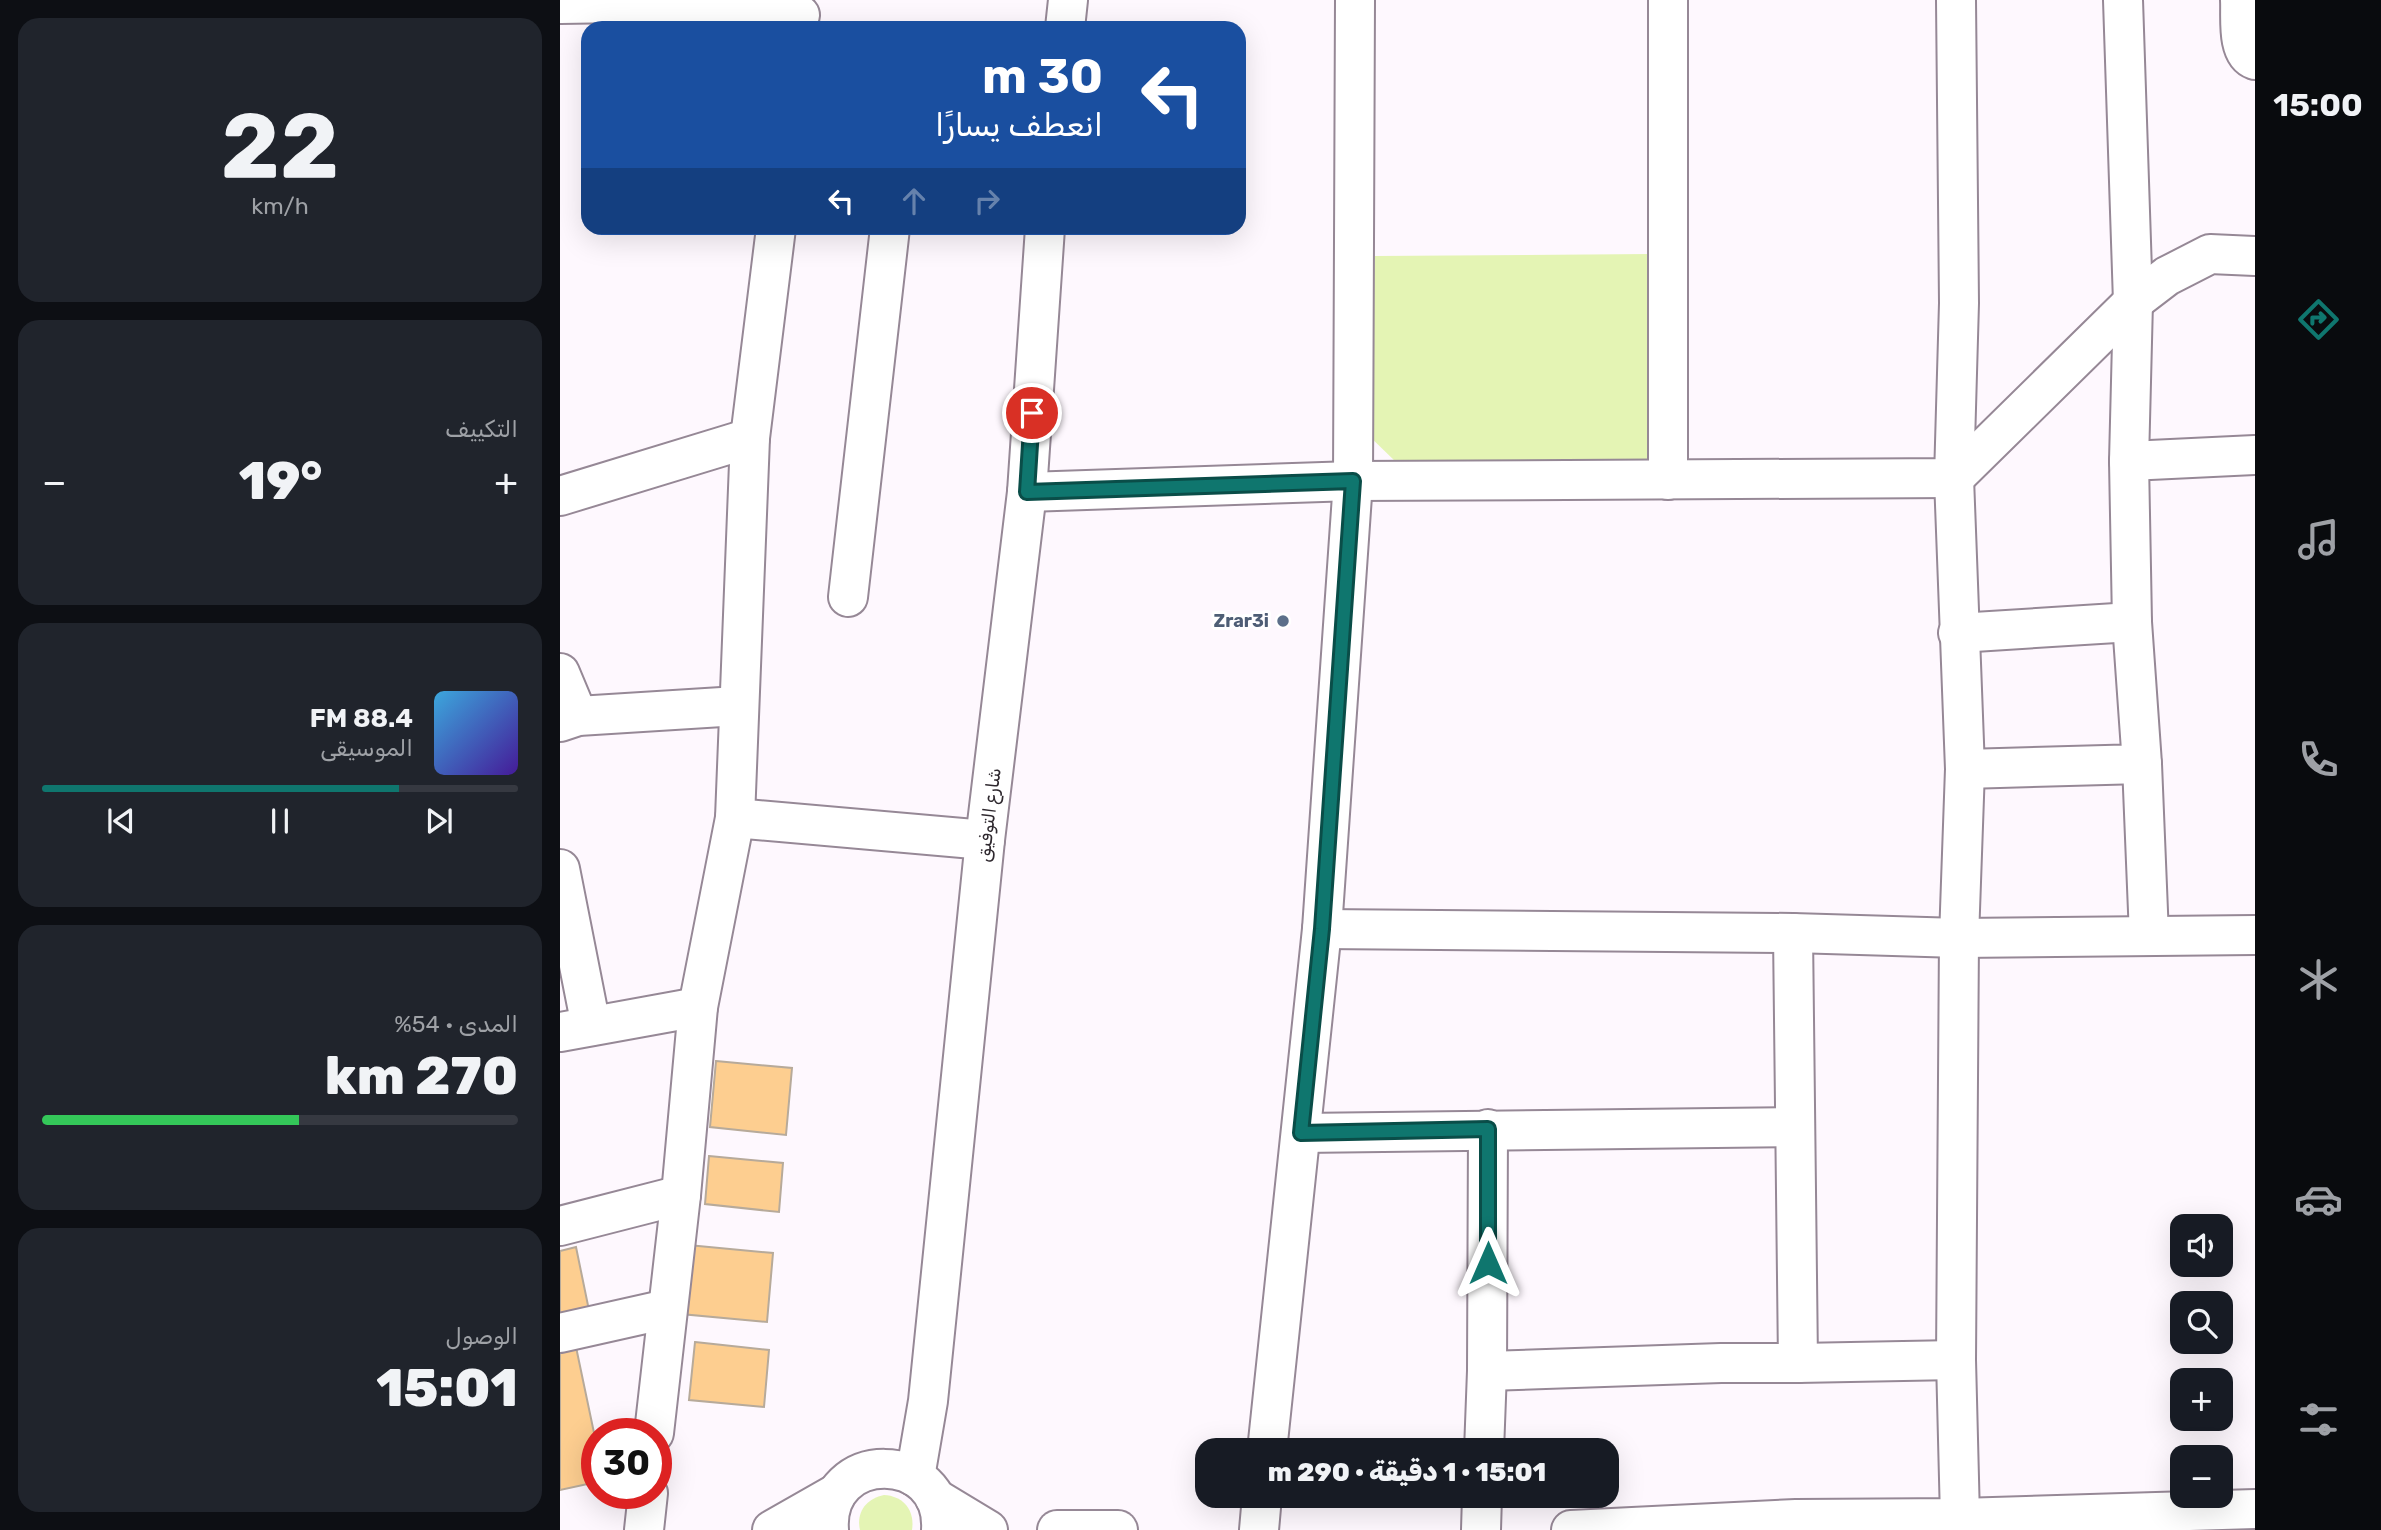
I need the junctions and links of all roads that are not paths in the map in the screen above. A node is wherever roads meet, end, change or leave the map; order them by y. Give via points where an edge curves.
1 (1068, 0) edge
2 (1355, 0) edge
3 (1668, 0) edge
4 (1956, 0) edge
5 (2123, 0) edge
6 (2240, 0) edge
7 (560, 4) edge
8 (800, 14) edge
9 (1066, 21) edge
10 (2255, 60) edge
11 (775, 235) edge
12 (889, 235) edge
13 (1045, 235) edge
14 (2255, 256) edge
15 (2133, 302) junction
16 (750, 438) junction
17 (2255, 455) edge
18 (2129, 461) junction
19 (1954, 478) junction
20 (1668, 480) junction
21 (1353, 481) junction
22 (1027, 492) junction
23 (560, 496) edge
24 (848, 597) dead end
25 (2132, 622) junction
26 (1958, 633) junction
27 (560, 673) edge
28 (738, 706) junction
29 (569, 719) edge
30 (2142, 764) junction
31 (1965, 769) junction
32 (735, 818) junction
33 (985, 841) junction
34 (560, 869) edge
35 (1322, 929) junction
36 (1793, 933) junction
37 (2255, 935) edge
38 (2150, 936) junction
39 (1959, 938) junction
40 (698, 1007) junction
41 (576, 1029) edge
42 (1795, 1127) junction
43 (1488, 1129) junction
44 (1301, 1133) junction
45 (681, 1195) junction
46 (560, 1226) edge
47 (667, 1308) junction
48 (560, 1332) edge
49 (1956, 1360) junction
50 (1798, 1363) junction
51 (1487, 1371) junction
52 (928, 1401) junction
53 (656, 1418) edge
54 (1268, 1438) edge
55 (1484, 1438) edge
56 (848, 1483) junction
57 (930, 1502) edge
58 (1261, 1508) edge
59 (1482, 1508) edge
60 (646, 1509) edge
61 (2255, 1509) edge
62 (1960, 1518) junction
63 (1796, 1525) edge
64 (644, 1530) edge
65 (772, 1530) edge
66 (829, 1530) edge
67 (988, 1530) edge
68 (1057, 1530) edge
69 (1094, 1530) edge
70 (1118, 1530) edge
71 (1259, 1530) edge
72 (1481, 1530) edge
73 (1571, 1530) edge

1 - 9 street
2 - 21 street
3 - 20 street
4 - 19 street via 1959,303
5 - 15 street
6 - 10 street via 2243,47
7 - 8 street via 623,3
11 - 16 street
12 - 24 street
13 - 22 street, شارع التوفيق
14 - 15 street via 2210,254 2167,276
15 - 18 street
15 - 19 street
16 - 23 street
16 - 28 street
17 - 18 street
18 - 25 street
19 - 20 street
19 - 26 street
20 - 21 street
21 - 22 street
21 - 35 street
22 - 33 street, شارع التوفيق
25 - 26 street
25 - 30 street
26 - 31 street
27 - 29 street
28 - 29 street
28 - 32 street
30 - 31 street
30 - 38 street
31 - 39 street
32 - 33 street
32 - 40 street
33 - 52 street, شارع التوفيق
34 - 41 street
35 - 36 street
35 - 44 street
36 - 39 street
36 - 42 street
37 - 38 street
38 - 39 street
39 - 49 street
40 - 41 street
40 - 45 street
42 - 43 street
42 - 50 street
43 - 44 street
43 - 51 street
44 - 54 street
45 - 46 street
45 - 47 street
47 - 48 street
47 - 53 street
49 - 50 street
49 - 62 street
50 - 51 street
51 - 55 street
52 - 56 street
52 - 57 street, شارع التوفيق
56 - 57 street via 873,1469 902,1470
56 - 65 street
56 - 66 street via 831,1507
57 - 67 street
58 - 71 street
59 - 72 street
60 - 64 street
61 - 62 street
62 - 63 street
63 - 73 street
68 - 69 street
69 - 70 street

